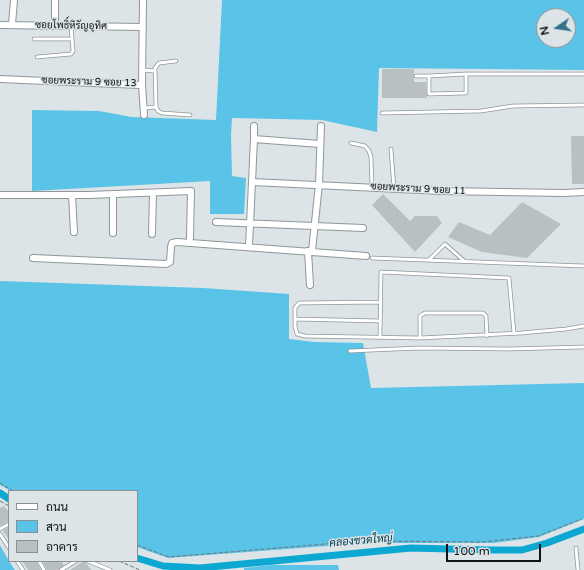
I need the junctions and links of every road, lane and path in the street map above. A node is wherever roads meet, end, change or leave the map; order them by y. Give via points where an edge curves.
1 (14, 0) edge
2 (55, 0) edge
3 (143, 0) edge
4 (12, 24) junction
5 (0, 25) edge
6 (55, 26) junction
7 (71, 26) junction
8 (143, 27) junction
9 (34, 39) dead end
10 (72, 39) junction
11 (37, 57) dead end
12 (176, 61) dead end
13 (143, 70) junction
14 (155, 71) junction
15 (466, 74) junction
16 (584, 74) edge
17 (416, 76) dead end
18 (429, 76) junction
19 (0, 79) edge
20 (142, 84) junction
21 (584, 106) edge
22 (156, 107) junction
23 (144, 111) joint
24 (382, 113) dead end
25 (190, 116) dead end
26 (254, 126) dead end
27 (321, 126) dead end
28 (254, 139) junction
29 (351, 143) dead end
30 (320, 144) junction
31 (392, 149) dead end
32 (252, 182) junction
33 (319, 184) junction
34 (372, 187) junction
35 (394, 189) junction
36 (153, 192) junction
37 (584, 192) edge
38 (113, 194) junction
39 (0, 195) edge
40 (72, 195) junction
41 (216, 222) dead end
42 (250, 223) junction
43 (315, 226) junction
44 (363, 228) dead end
45 (74, 232) dead end
46 (113, 233) dead end
47 (152, 234) dead end
48 (190, 238) dead end
49 (249, 246) junction
50 (310, 251) junction
51 (369, 257) joint
52 (33, 258) dead end
53 (429, 260) junction
54 (463, 261) junction
55 (584, 266) edge
56 (310, 285) dead end
57 (381, 302) junction
58 (294, 319) junction
59 (380, 321) junction
60 (584, 326) edge
61 (514, 333) junction
62 (487, 336) junction
63 (380, 337) junction
64 (420, 338) junction
65 (584, 347) edge
66 (350, 351) dead end
67 (0, 483) edge
68 (11, 490) edge
69 (582, 519) dead end
70 (0, 534) edge
71 (138, 545) edge
72 (8, 546) edge
73 (576, 548) dead end
74 (74, 562) edge
75 (90, 562) edge
76 (121, 562) edge
77 (104, 568) junction
78 (61, 570) edge
79 (100, 570) edge
80 (110, 570) edge
81 (140, 570) edge
82 (578, 570) edge

1 - 4 street
2 - 6 street
3 - 8 street, ซอยพระราม 9 ซอย 13
4 - 5 street, ซอยโพธิ์หิรัญอุทิศ
4 - 6 street, ซอยโพธิ์หิรัญอุทิศ
6 - 7 street, ซอยโพธิ์หิรัญอุทิศ
7 - 8 street, ซอยโพธิ์หิรัญอุทิศ
7 - 10 lane
8 - 13 street, ซอยพระราม 9 ซอย 13
9 - 10 lane
10 - 11 lane via 71,54
12 - 14 lane via 156,65
13 - 14 lane
13 - 20 street, ซอยพระราม 9 ซอย 13
14 - 22 lane
15 - 16 lane
15 - 18 lane
15 - 18 lane via 466,93 429,94
17 - 18 lane
19 - 20 street, ซอยพระราม 9 ซอย 13
20 - 23 street
21 - 24 lane via 512,106 481,111
22 - 23 lane
22 - 25 lane via 162,113
26 - 28 street
27 - 30 street
28 - 30 street
28 - 32 street
29 - 34 lane via 365,146 369,150
30 - 33 street
31 - 35 lane
32 - 33 street, ซอยพระราม 9 ซอย 11
32 - 42 street
33 - 34 street, ซอยพระราม 9 ซอย 11
33 - 43 street
34 - 35 street, ซอยพระราม 9 ซอย 11
35 - 37 street, ซอยพระราม 9 ซอย 11
36 - 38 street
36 - 47 street
36 - 48 street via 191,191
38 - 40 street
38 - 46 street
39 - 40 street
40 - 45 street
41 - 42 street
42 - 43 street
42 - 49 street
43 - 44 street
43 - 50 street
49 - 50 street
49 - 52 street via 172,243 171,259 166,264
50 - 51 street
50 - 56 street
51 - 53 lane
53 - 54 lane
53 - 54 lane via 445,244
54 - 55 lane
57 - 58 lane via 299,303 295,306
57 - 59 lane
57 - 61 lane via 381,272 509,278
58 - 59 lane
58 - 63 lane via 297,334 300,335
59 - 63 lane
60 - 61 lane
61 - 62 lane
62 - 64 lane
62 - 64 lane via 486,316 483,313 426,313 420,316
63 - 64 lane
65 - 66 lane
67 - 68 path
69 - 71 path via 538,536 483,542 361,541 168,557
70 - 72 lane
73 - 82 lane
74 - 78 lane
75 - 77 lane
76 - 81 path
77 - 79 lane
77 - 80 lane

